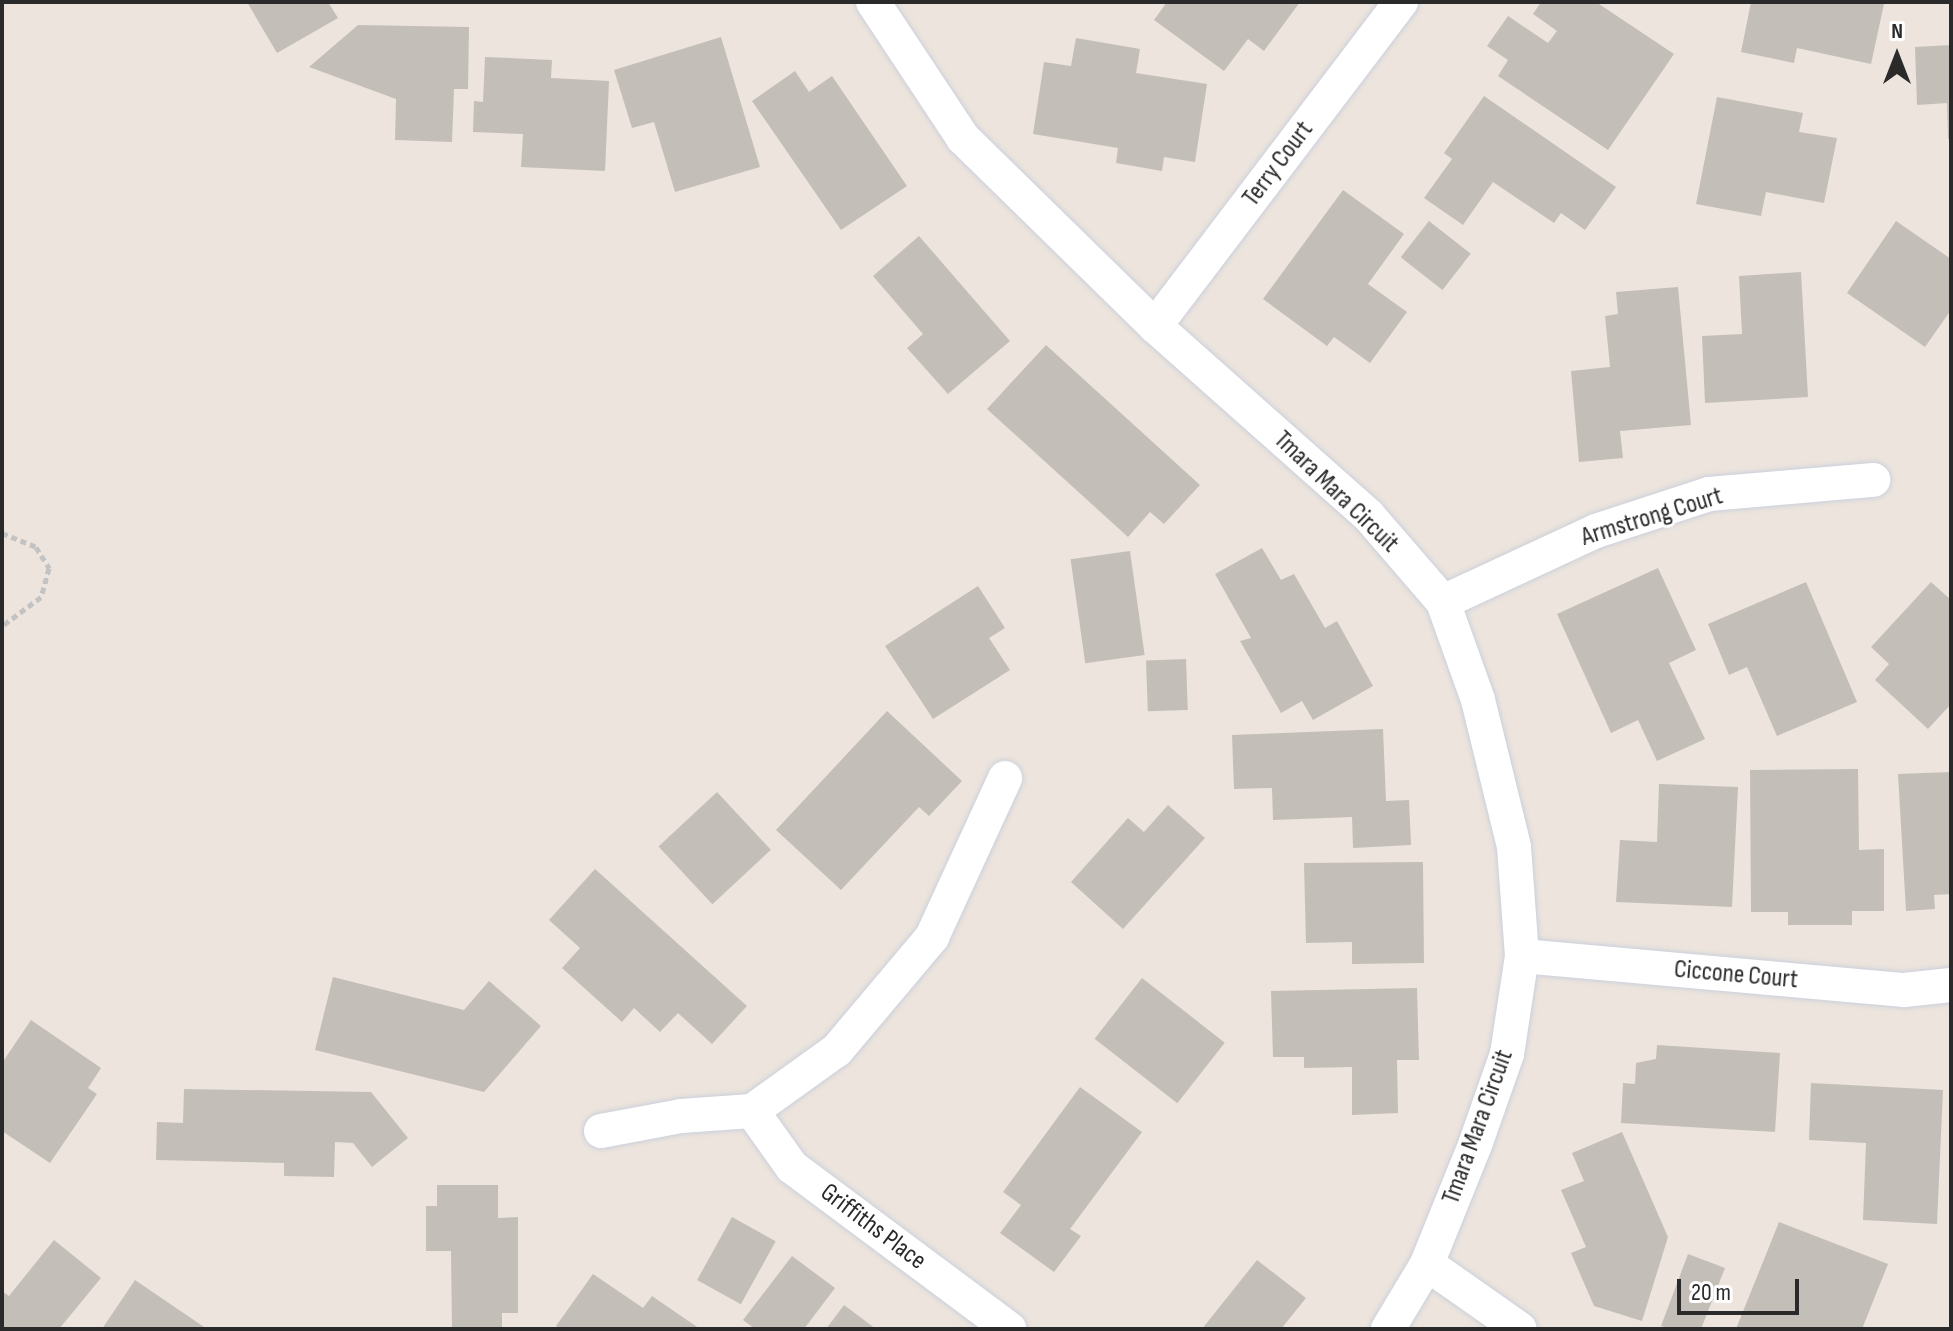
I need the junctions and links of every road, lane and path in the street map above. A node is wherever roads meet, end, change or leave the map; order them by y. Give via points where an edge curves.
1 (873, 2) edge
2 (1401, 2) edge
3 (1155, 326) junction
4 (1873, 480) dead end
5 (2, 533) edge
6 (1443, 602) junction
7 (2, 626) edge
8 (1005, 778) dead end
9 (1522, 956) junction
10 (1951, 985) edge
11 (752, 1111) junction
12 (601, 1131) dead end
13 (1427, 1264) junction
14 (1009, 1329) edge
15 (1388, 1329) edge
16 (1520, 1329) edge

1 - 3 street, Tmara Mara Circuit via 963,138
2 - 3 street, Terry Court
3 - 6 street, Tmara Mara Circuit via 1368,515
4 - 6 street, Armstrong Court via 1709,494 1596,531
5 - 7 path via 36,547 49,568 41,597
6 - 9 street, Tmara Mara Circuit via 1478,700 1514,847
8 - 11 street via 932,937 837,1050
9 - 10 street, Ciccone Court via 1904,990
9 - 13 street, Tmara Mara Circuit via 1507,1054
11 - 12 street via 681,1116
11 - 14 street, Griffiths Place via 792,1167
13 - 15 street, Tmara Mara Circuit
13 - 16 street

